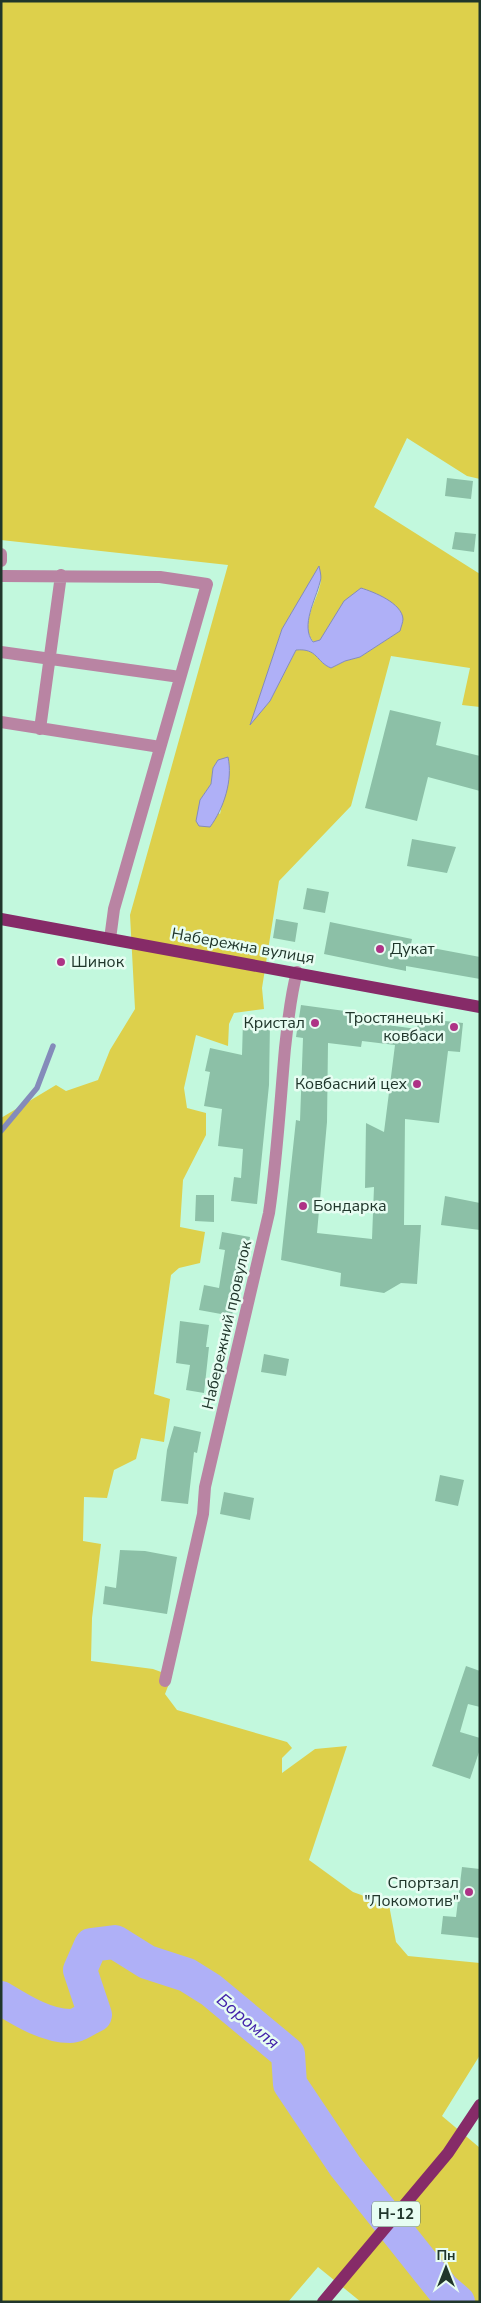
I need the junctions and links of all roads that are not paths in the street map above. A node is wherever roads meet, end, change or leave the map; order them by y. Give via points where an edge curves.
1 (1, 554) edge
2 (1, 560) edge
3 (61, 575) junction
4 (1, 576) edge
5 (1, 652) edge
6 (50, 659) junction
7 (180, 677) junction
8 (1, 722) edge
9 (40, 729) junction
10 (160, 747) junction
11 (1, 919) edge
12 (110, 939) junction
13 (297, 972) junction
14 (480, 1007) edge
15 (165, 1680) dead end
16 (480, 2105) edge
17 (323, 2302) edge

1 - 2 street
3 - 4 street
3 - 6 street
3 - 7 street via 160,577 207,584
5 - 6 street
6 - 7 street
6 - 9 street
7 - 10 street
8 - 9 street
9 - 10 street
10 - 12 street via 114,909
11 - 12 main road, Набережна вулиця
12 - 13 main road, Набережна вулиця
13 - 14 main road, Набережна вулиця
13 - 15 street, Набережний провулок via 291,992 276,1170 269,1213 205,1487 203,1514
16 - 17 main road, Н-12 via 448,2153

